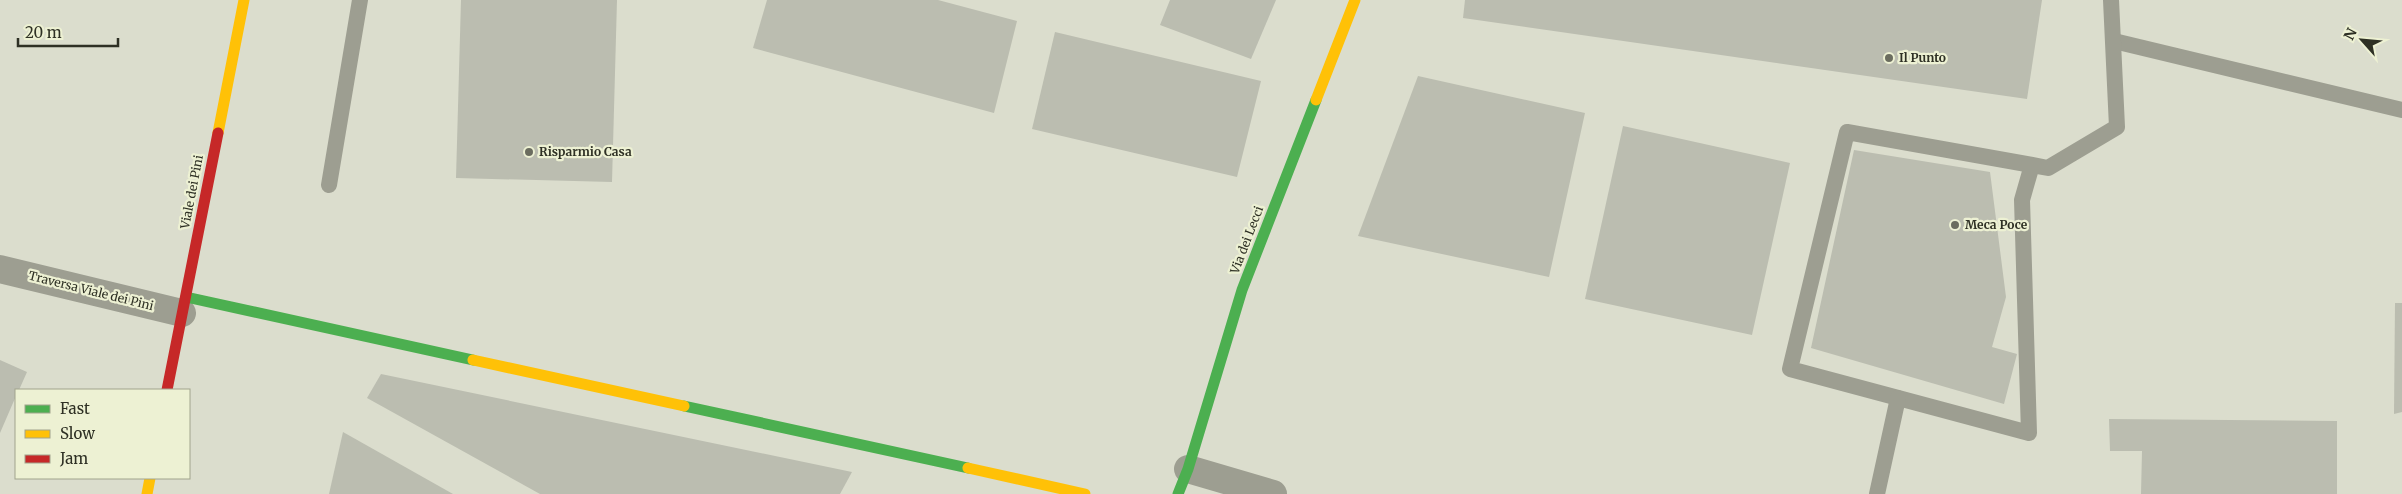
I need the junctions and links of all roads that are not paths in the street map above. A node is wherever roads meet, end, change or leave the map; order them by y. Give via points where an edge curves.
1 (244, 0) edge
2 (360, 0) edge
3 (1355, 0) edge
4 (2111, 0) edge
5 (2114, 41) junction
6 (2402, 110) edge
7 (2032, 165) junction
8 (329, 185) dead end
9 (0, 269) edge
10 (184, 305) junction
11 (167, 389) edge
12 (1898, 398) junction
13 (1188, 469) junction
14 (150, 479) edge
15 (147, 494) edge
16 (1086, 494) edge
17 (1178, 494) edge
18 (1273, 494) edge
19 (1877, 494) edge

1 - 10 street, Viale dei Pini
2 - 8 lane
3 - 13 street, Via dei Lecci via 1242,290
4 - 5 lane
5 - 6 lane
5 - 7 lane via 2118,127 2048,168
7 - 12 lane via 2022,200 2029,432
7 - 12 lane via 1847,132 1790,369
9 - 10 street, Traversa Viale dei Pini
10 - 11 street, Viale dei Pini
10 - 16 street
12 - 19 lane
13 - 17 street, Via dei Lecci
13 - 18 street
14 - 15 street

